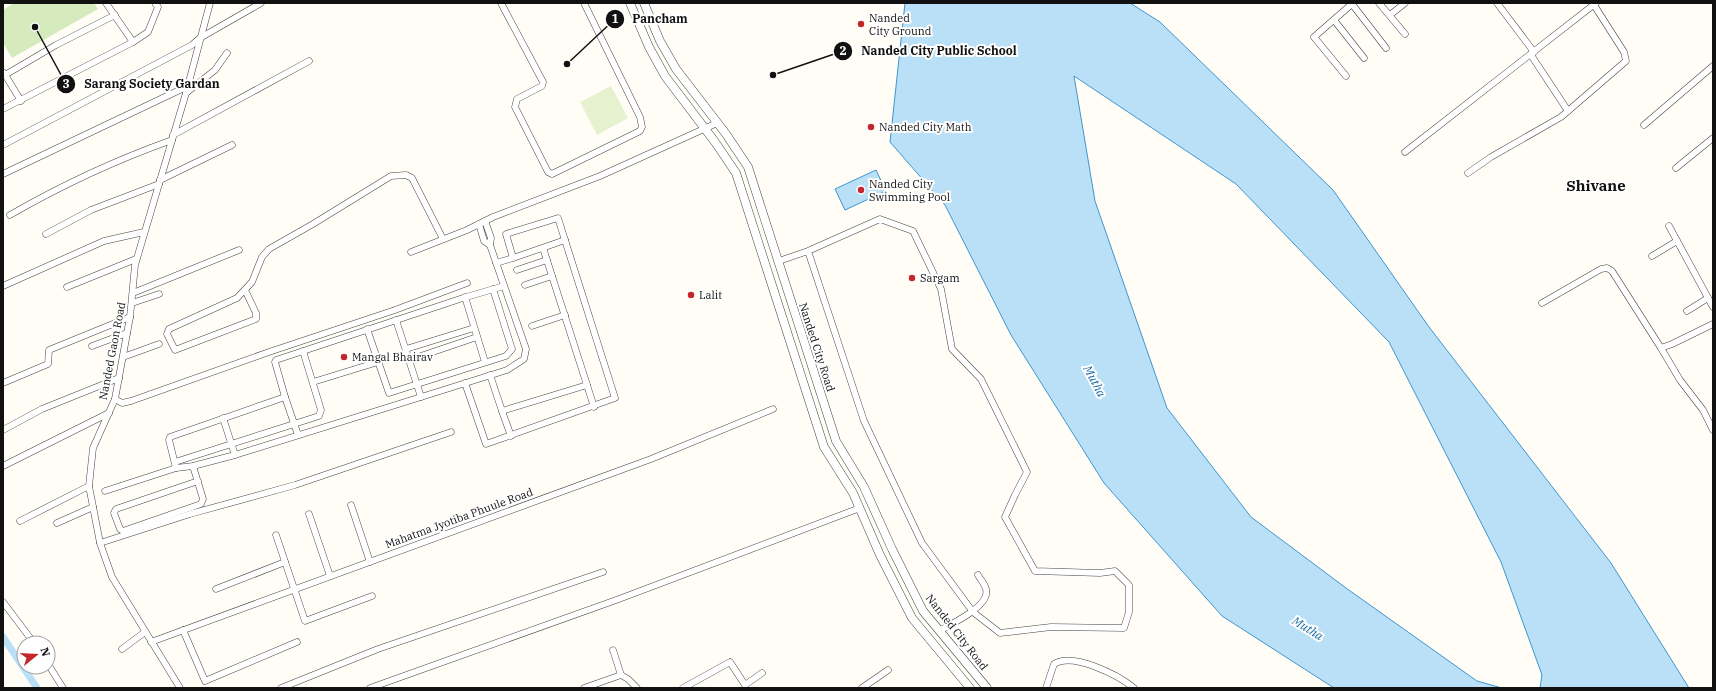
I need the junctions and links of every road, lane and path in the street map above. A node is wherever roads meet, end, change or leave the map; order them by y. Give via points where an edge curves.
1 (106, 3) edge
2 (210, 3) edge
3 (261, 3) edge
4 (501, 3) edge
5 (584, 3) edge
6 (630, 3) edge
7 (644, 3) edge
8 (1352, 3) edge
9 (1379, 3) edge
10 (1405, 3) edge
11 (1497, 3) edge
12 (1595, 4) edge
13 (157, 5) edge
14 (115, 15) junction
15 (1390, 15) junction
16 (1334, 20) junction
17 (1405, 34) dead end
18 (200, 38) junction
19 (133, 42) junction
20 (1386, 48) dead end
21 (227, 53) dead end
22 (1532, 53) junction
23 (1364, 58) dead end
24 (309, 61) dead end
25 (1713, 66) edge
26 (4, 73) edge
27 (1346, 76) dead end
28 (188, 86) junction
29 (186, 93) junction
30 (21, 101) junction
31 (3, 109) edge
32 (1568, 111) junction
33 (717, 123) junction
34 (1644, 125) dead end
35 (706, 129) junction
36 (173, 138) junction
37 (1713, 138) edge
38 (3, 145) edge
39 (232, 145) dead end
40 (1405, 152) dead end
41 (1676, 168) dead end
42 (1468, 173) dead end
43 (3, 174) edge
44 (159, 182) junction
45 (10, 215) dead end
46 (485, 221) junction
47 (479, 224) junction
48 (1669, 226) dead end
49 (144, 232) junction
50 (46, 234) dead end
51 (443, 239) junction
52 (565, 240) junction
53 (1677, 241) junction
54 (490, 245) junction
55 (543, 248) junction
56 (239, 250) dead end
57 (808, 251) junction
58 (411, 252) dead end
59 (1652, 256) dead end
60 (513, 258) junction
61 (136, 259) junction
62 (547, 260) junction
63 (779, 261) junction
64 (496, 263) junction
65 (517, 270) dead end
66 (552, 276) junction
67 (467, 283) dead end
68 (525, 285) dead end
69 (3, 286) edge
70 (504, 286) junction
71 (67, 287) dead end
72 (493, 289) junction
73 (245, 290) junction
74 (133, 293) junction
75 (159, 294) dead end
76 (465, 297) junction
77 (1708, 298) junction
78 (132, 303) junction
79 (1542, 303) dead end
80 (1713, 307) edge
81 (1687, 311) dead end
82 (565, 315) junction
83 (130, 317) junction
84 (396, 320) junction
85 (1713, 324) edge
86 (532, 326) dead end
87 (474, 328) junction
88 (367, 329) junction
89 (127, 333) junction
90 (477, 337) junction
91 (159, 344) dead end
92 (92, 346) dead end
93 (1661, 348) junction
94 (406, 349) junction
95 (302, 351) junction
96 (123, 357) junction
97 (409, 360) junction
98 (378, 362) junction
99 (485, 362) junction
100 (490, 375) junction
101 (119, 378) junction
102 (313, 382) junction
103 (3, 383) edge
104 (465, 383) junction
105 (417, 384) junction
106 (587, 385) junction
107 (285, 397) junction
108 (421, 397) junction
109 (115, 399) junction
110 (594, 407) junction
111 (773, 409) dead end
112 (502, 411) junction
113 (109, 413) junction
114 (223, 418) junction
115 (293, 423) junction
116 (3, 430) edge
117 (1713, 430) edge
118 (451, 432) dead end
119 (298, 436) junction
120 (510, 436) junction
121 (231, 444) junction
122 (235, 455) junction
123 (845, 457) junction
124 (176, 465) junction
125 (835, 465) junction
126 (3, 466) edge
127 (193, 466) junction
128 (198, 481) junction
129 (89, 486) junction
130 (106, 491) dead end
131 (351, 505) dead end
132 (93, 507) junction
133 (860, 508) junction
134 (309, 514) dead end
135 (20, 521) dead end
136 (56, 523) dead end
137 (276, 535) dead end
138 (100, 543) junction
139 (285, 562) junction
140 (370, 562) junction
141 (603, 572) dead end
142 (978, 575) dead end
143 (330, 576) junction
144 (216, 589) dead end
145 (295, 589) junction
146 (372, 596) dead end
147 (3, 602) edge
148 (973, 612) junction
149 (183, 630) junction
150 (940, 631) junction
151 (145, 632) junction
152 (28, 635) edge
153 (151, 642) junction
154 (297, 642) dead end
155 (122, 649) dead end
156 (612, 650) dead end
157 (888, 670) dead end
158 (762, 673) dead end
159 (55, 675) edge
160 (621, 675) junction
161 (63, 688) edge
162 (180, 688) edge
163 (281, 688) edge
164 (370, 688) edge
165 (584, 688) edge
166 (637, 688) edge
167 (683, 688) edge
168 (862, 688) edge
169 (970, 688) edge
170 (987, 688) edge
171 (1046, 688) edge
172 (1134, 688) edge

1 - 14 street
2 - 18 street, Nanded Gaon Road
3 - 18 street
4 - 5 street via 543,82 542,86 517,99 515,107 548,172 552,174 640,132 642,127 640,117
6 - 35 street, Nanded City Road via 665,76
7 - 33 street, Nanded City Road via 660,41 676,69
8 - 16 street
8 - 20 street
9 - 15 street
10 - 15 street
11 - 22 street
12 - 22 street
12 - 32 street via 1624,52 1626,62
13 - 19 street via 148,32
14 - 19 street
14 - 26 street
15 - 17 street
16 - 23 street
16 - 27 street via 1314,37
18 - 28 street, Nanded Gaon Road
18 - 38 street via 186,49
19 - 30 street
21 - 29 street via 215,70
22 - 32 street
22 - 40 street
24 - 36 street
25 - 34 street
26 - 30 street
28 - 29 street, Nanded Gaon Road
28 - 43 street
29 - 36 street, Nanded Gaon Road
30 - 31 street
32 - 42 street
33 - 35 street
33 - 63 street, Nanded City Road via 748,168
35 - 46 street via 600,176
35 - 125 street, Nanded City Road via 736,173 824,447
36 - 44 street, Nanded Gaon Road
36 - 45 street via 105,166
37 - 41 street
39 - 44 street
44 - 49 street, Nanded Gaon Road
44 - 50 street via 91,210
46 - 47 street
46 - 54 street via 491,238
47 - 51 street
47 - 54 street via 484,241
48 - 53 street
49 - 61 street, Nanded Gaon Road
49 - 69 street via 104,241
51 - 58 street
51 - 73 street via 412,178 406,175 391,176 269,249
52 - 55 street
52 - 60 street via 557,217 506,234
52 - 110 street via 615,398
53 - 59 street
53 - 77 street
54 - 64 street
55 - 60 street
55 - 62 street
56 - 74 street
57 - 63 street
57 - 148 street via 864,421 922,543
57 - 148 street via 880,219 913,231 941,289 952,349 981,379 1027,472 1005,517 1035,571 1115,571 1129,585 1129,612 1124,628 1051,627 1000,633
60 - 64 street
61 - 71 street
61 - 74 street, Nanded Gaon Road
62 - 65 street
62 - 66 street
63 - 123 street, Nanded City Road via 836,441
64 - 70 street
66 - 68 street
66 - 82 street
67 - 109 street via 131,401 122,402
70 - 72 street
70 - 100 street via 526,354 524,359 507,370
72 - 76 street
72 - 99 street via 512,349 506,356
73 - 73 street via 237,298 169,329 167,334 175,350 256,319 256,313
74 - 78 street, Nanded Gaon Road
75 - 78 street
76 - 84 street
76 - 87 street
77 - 80 street
77 - 81 street
78 - 83 street, Nanded Gaon Road
79 - 93 street via 1607,268 1612,271
82 - 86 street
82 - 106 street
83 - 89 street, Nanded Gaon Road
83 - 103 street via 49,350 48,364
84 - 88 street
84 - 94 street
85 - 93 street
87 - 90 street
87 - 94 street
88 - 95 street
88 - 98 street
89 - 92 street
89 - 96 street, Nanded Gaon Road
90 - 97 street
90 - 99 street
91 - 96 street
93 - 117 street via 1680,380 1703,410
94 - 97 street
95 - 102 street
95 - 107 street via 275,361
96 - 101 street, Nanded Gaon Road
97 - 105 street
98 - 102 street
98 - 105 street via 389,393
99 - 105 street
100 - 104 street
100 - 112 street
101 - 109 street, Nanded Gaon Road
101 - 116 street via 42,409
102 - 115 street via 320,414
104 - 108 street
104 - 120 street via 485,443
105 - 108 street
106 - 110 street
106 - 112 street
107 - 114 street
107 - 115 street
108 - 119 street
109 - 113 street, Nanded Gaon Road
110 - 120 street
111 - 140 street, Mahatma Jyotiba Phuule Road via 652,459
112 - 120 street
113 - 126 street
113 - 129 street, Nanded Gaon Road via 93,448
114 - 121 street
114 - 124 street via 170,437
115 - 119 street
115 - 121 street
118 - 138 street via 295,485 190,514
119 - 122 street
121 - 122 street
121 - 124 street
122 - 127 street
123 - 125 street
123 - 150 street, Nanded City Road via 864,487 923,611
124 - 127 street
124 - 130 street
125 - 133 street, Nanded City Road
127 - 128 street
128 - 128 street via 203,498 201,504 120,529 114,513 116,509
129 - 132 street, Nanded Gaon Road
129 - 135 street
131 - 140 street
132 - 136 street
132 - 138 street, Nanded Gaon Road
133 - 164 street via 619,599
133 - 169 street, Nanded City Road via 880,555 912,618
134 - 143 street
137 - 139 street
138 - 151 street, Nanded Gaon Road via 112,577
139 - 144 street
139 - 145 street
140 - 143 street, Mahatma Jyotiba Phuule Road
141 - 163 street via 378,649
142 - 148 street via 986,589 986,597
143 - 145 street, Mahatma Jyotiba Phuule Road
145 - 146 street via 305,621
145 - 149 street, Mahatma Jyotiba Phuule Road
147 - 152 street
148 - 150 street
149 - 153 street, Mahatma Jyotiba Phuule Road
149 - 154 street via 205,681
150 - 170 street, Nanded City Road
151 - 153 street, Nanded Gaon Road
151 - 155 street
153 - 162 street, Nanded Gaon Road
156 - 160 street
157 - 168 street
158 - 167 street via 745,685 730,662
159 - 161 street
160 - 165 street
160 - 166 street
171 - 172 street via 1054,664 1060,660 1083,663 1107,671

